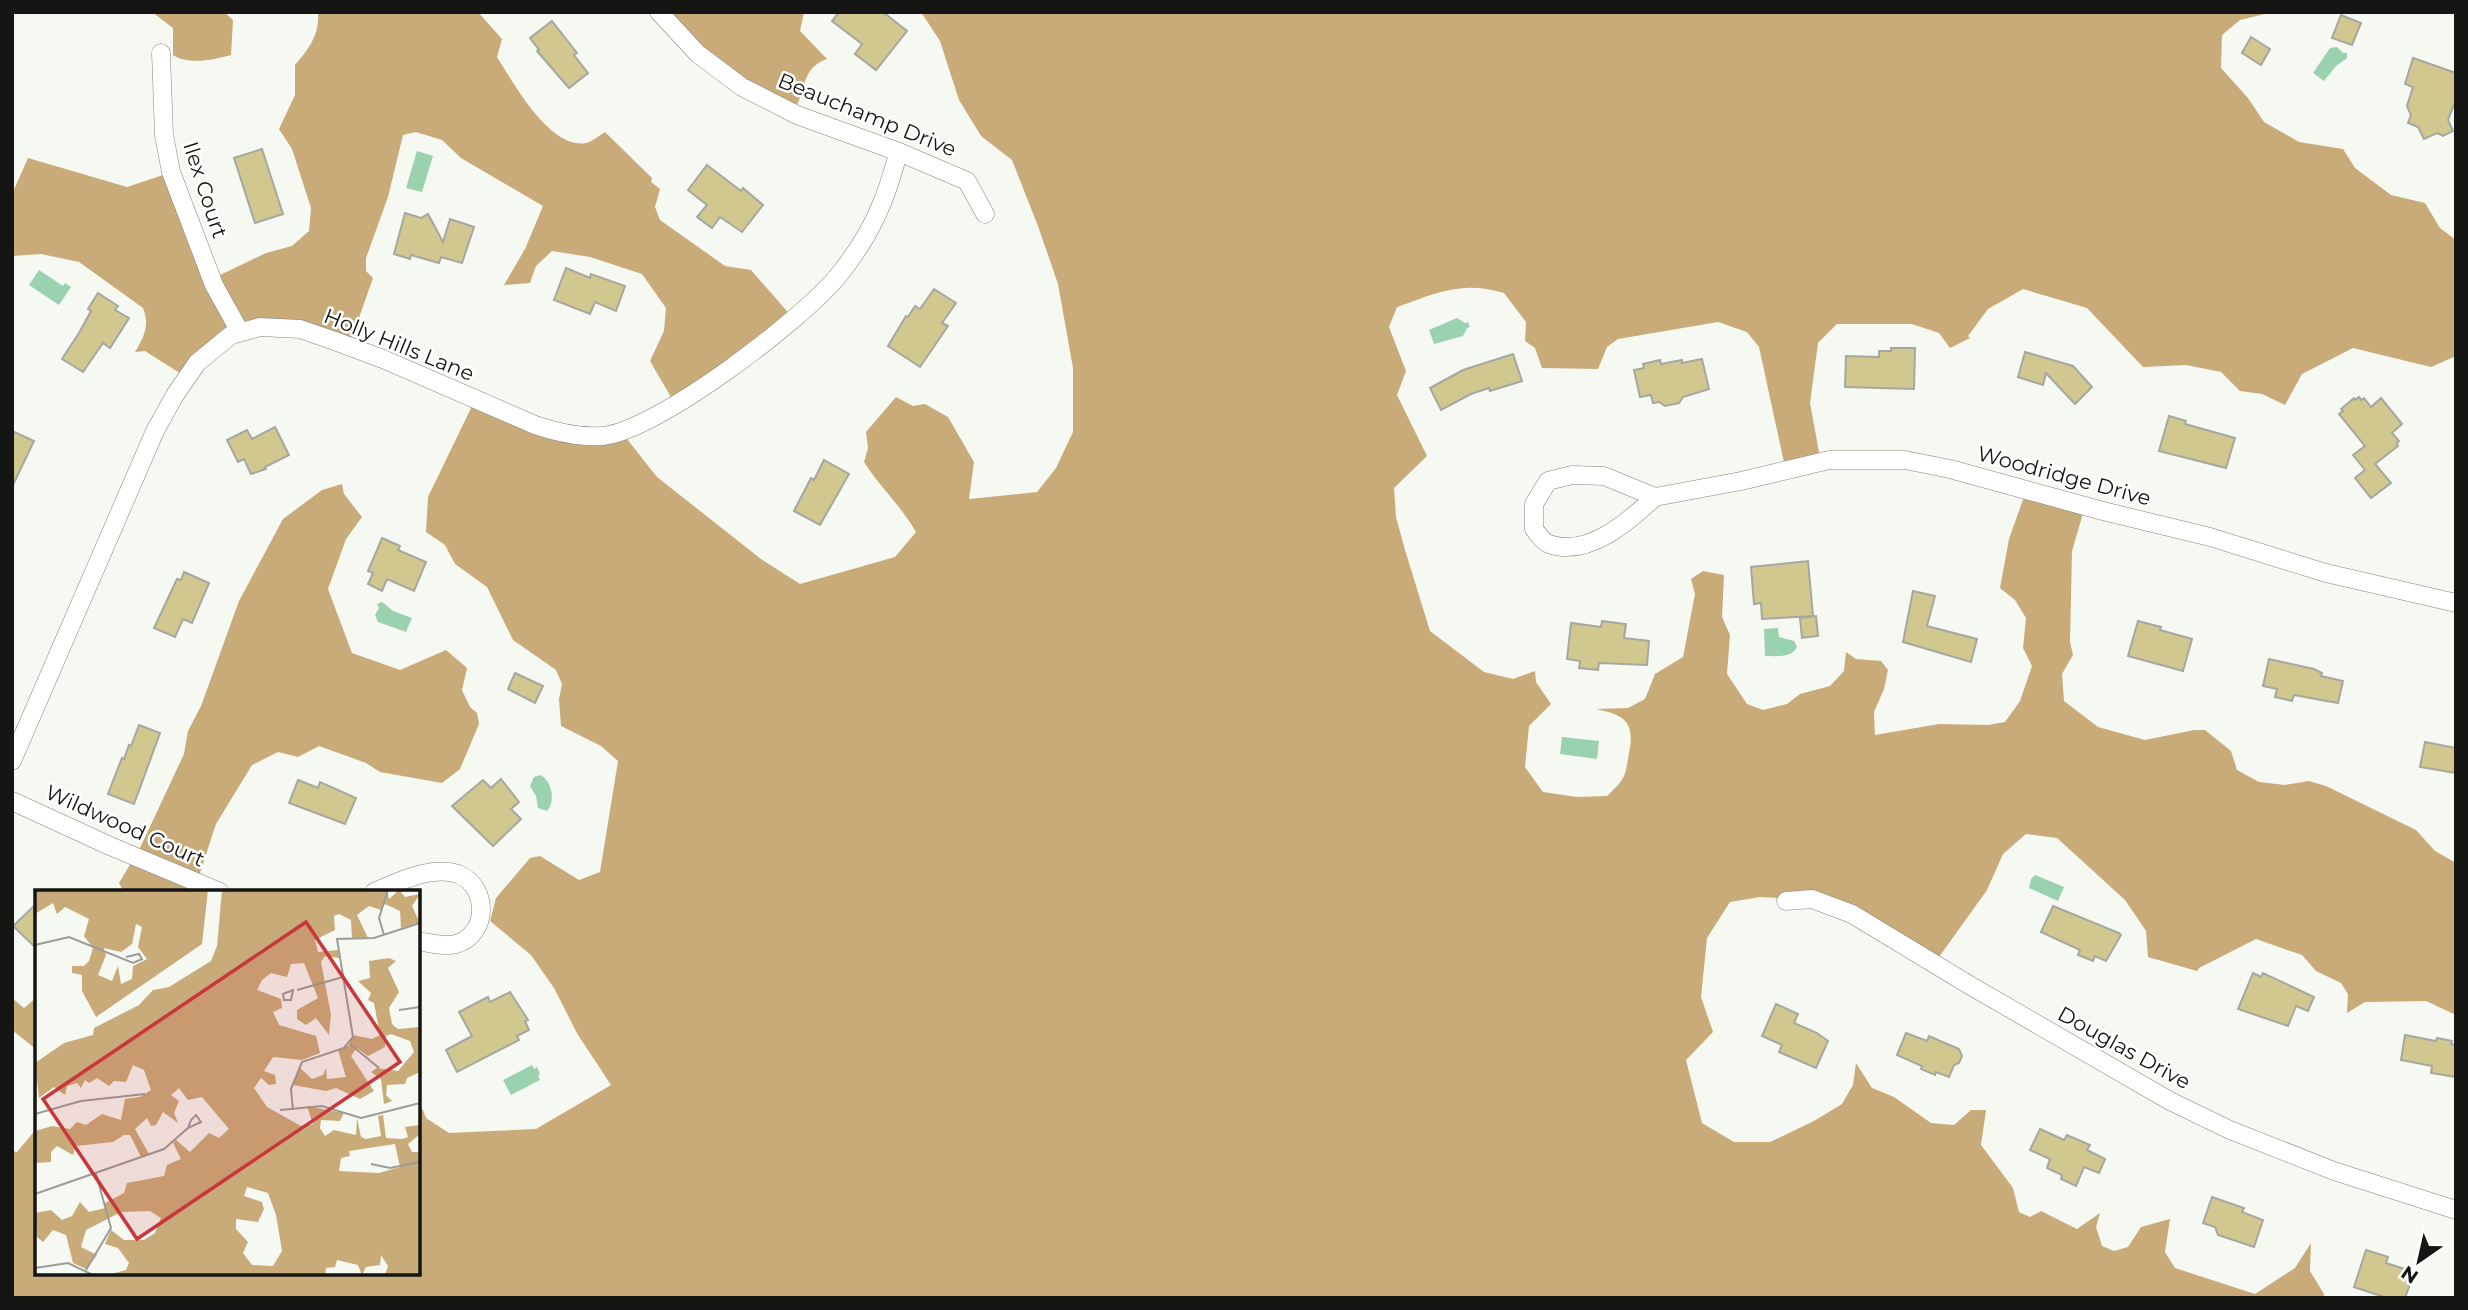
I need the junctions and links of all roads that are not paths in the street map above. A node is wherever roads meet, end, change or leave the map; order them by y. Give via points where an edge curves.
1 (659, 12) edge
2 (161, 53) dead end
3 (899, 152) junction
4 (985, 214) dead end
5 (240, 332) junction
6 (1655, 496) junction
7 (2454, 598) edge
8 (12, 761) edge
9 (12, 801) edge
10 (215, 890) edge
11 (379, 890) edge
12 (1786, 901) dead end
13 (420, 941) edge
14 (2456, 1210) edge

1 - 3 street, Beauchamp Drive via 698,54 742,86 797,115
2 - 5 street, Ilex Court via 164,135 171,172 214,285
3 - 4 street, Beauchamp Drive via 967,181
3 - 5 street, Holly Hills Lane via 877,213 820,297 682,401 632,428 603,436 560,433 535,425 383,359 300,329 260,327
5 - 8 street, Holly Hills Lane via 197,363 155,431
6 - 6 street via 1605,536 1572,548 1547,544 1534,529 1534,504 1548,481 1572,475 1604,476
6 - 7 street, Woodridge Drive via 1829,460 1905,460 2210,537 2326,573
9 - 10 street, Wildwood Court
11 - 13 street via 434,872 457,874 472,884 482,903 481,921 472,934 456,944
12 - 14 street, Douglas Drive via 1812,899 1852,914 2094,1058 2230,1130 2334,1171

